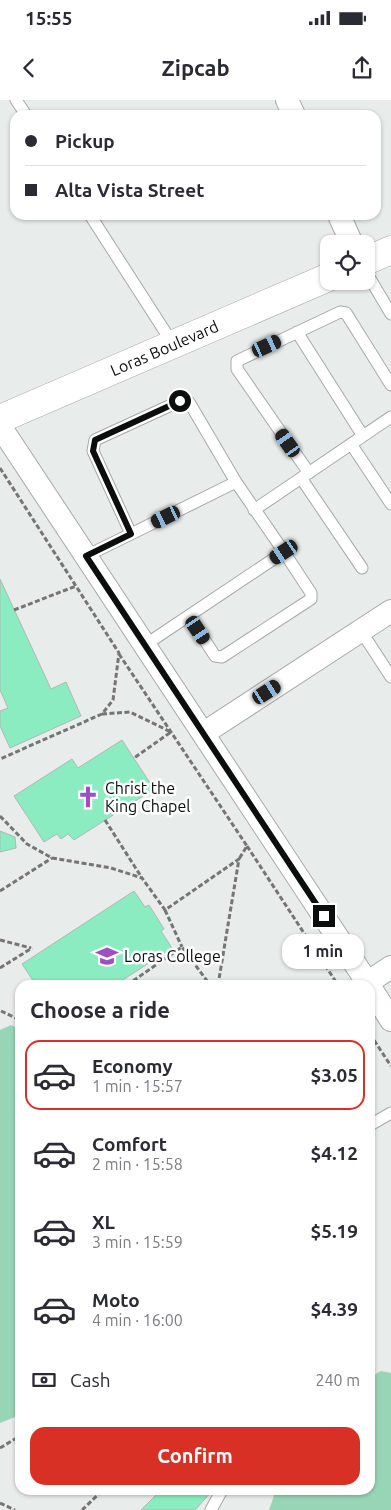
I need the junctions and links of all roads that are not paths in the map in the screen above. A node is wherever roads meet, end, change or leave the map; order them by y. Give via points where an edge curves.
1 (93, 220) edge
2 (341, 220) edge
3 (348, 235) edge
4 (391, 250) edge
5 (375, 257) edge
6 (320, 281) edge
7 (375, 287) edge
8 (391, 314) edge
9 (297, 332) junction
10 (173, 344) junction
11 (391, 385) edge
12 (391, 417) edge
13 (0, 419) edge
14 (0, 426) edge
15 (363, 436) junction
16 (351, 444) junction
17 (305, 476) junction
18 (236, 482) junction
19 (391, 504) edge
20 (254, 510) junction
21 (131, 534) junction
22 (284, 552) junction
23 (86, 556) junction
24 (362, 568) dead end
25 (391, 612) edge
26 (189, 616) junction
27 (361, 631) junction
28 (145, 645) junction
29 (391, 677) edge
30 (204, 733) junction
31 (391, 967) edge
32 (366, 980) edge
33 (375, 980) edge
34 (375, 995) edge
35 (391, 1020) edge
36 (391, 1113) edge
37 (375, 1122) edge
38 (219, 1495) edge
39 (211, 1510) edge

1 - 10 lane
2 - 3 street
4 - 5 main road
6 - 10 main road, Loras Boulevard
7 - 8 lane
9 - 11 lane via 340,312 346,313
9 - 15 lane
9 - 17 lane via 237,361 236,369
10 - 13 main road, Loras Boulevard
12 - 15 lane
14 - 23 street
15 - 16 lane
16 - 17 lane
16 - 19 lane
17 - 20 lane
17 - 24 lane
18 - 20 lane
18 - 21 lane
18 - 21 lane via 189,402 180,401 95,440 93,451
20 - 22 lane
21 - 23 lane
22 - 26 lane
22 - 26 lane via 311,592 311,599 222,658 216,656
23 - 28 street
25 - 27 street
26 - 28 lane
27 - 29 lane
27 - 30 street
28 - 30 street
30 - 32 street
31 - 33 street
34 - 35 street
36 - 37 lane
38 - 39 lane

